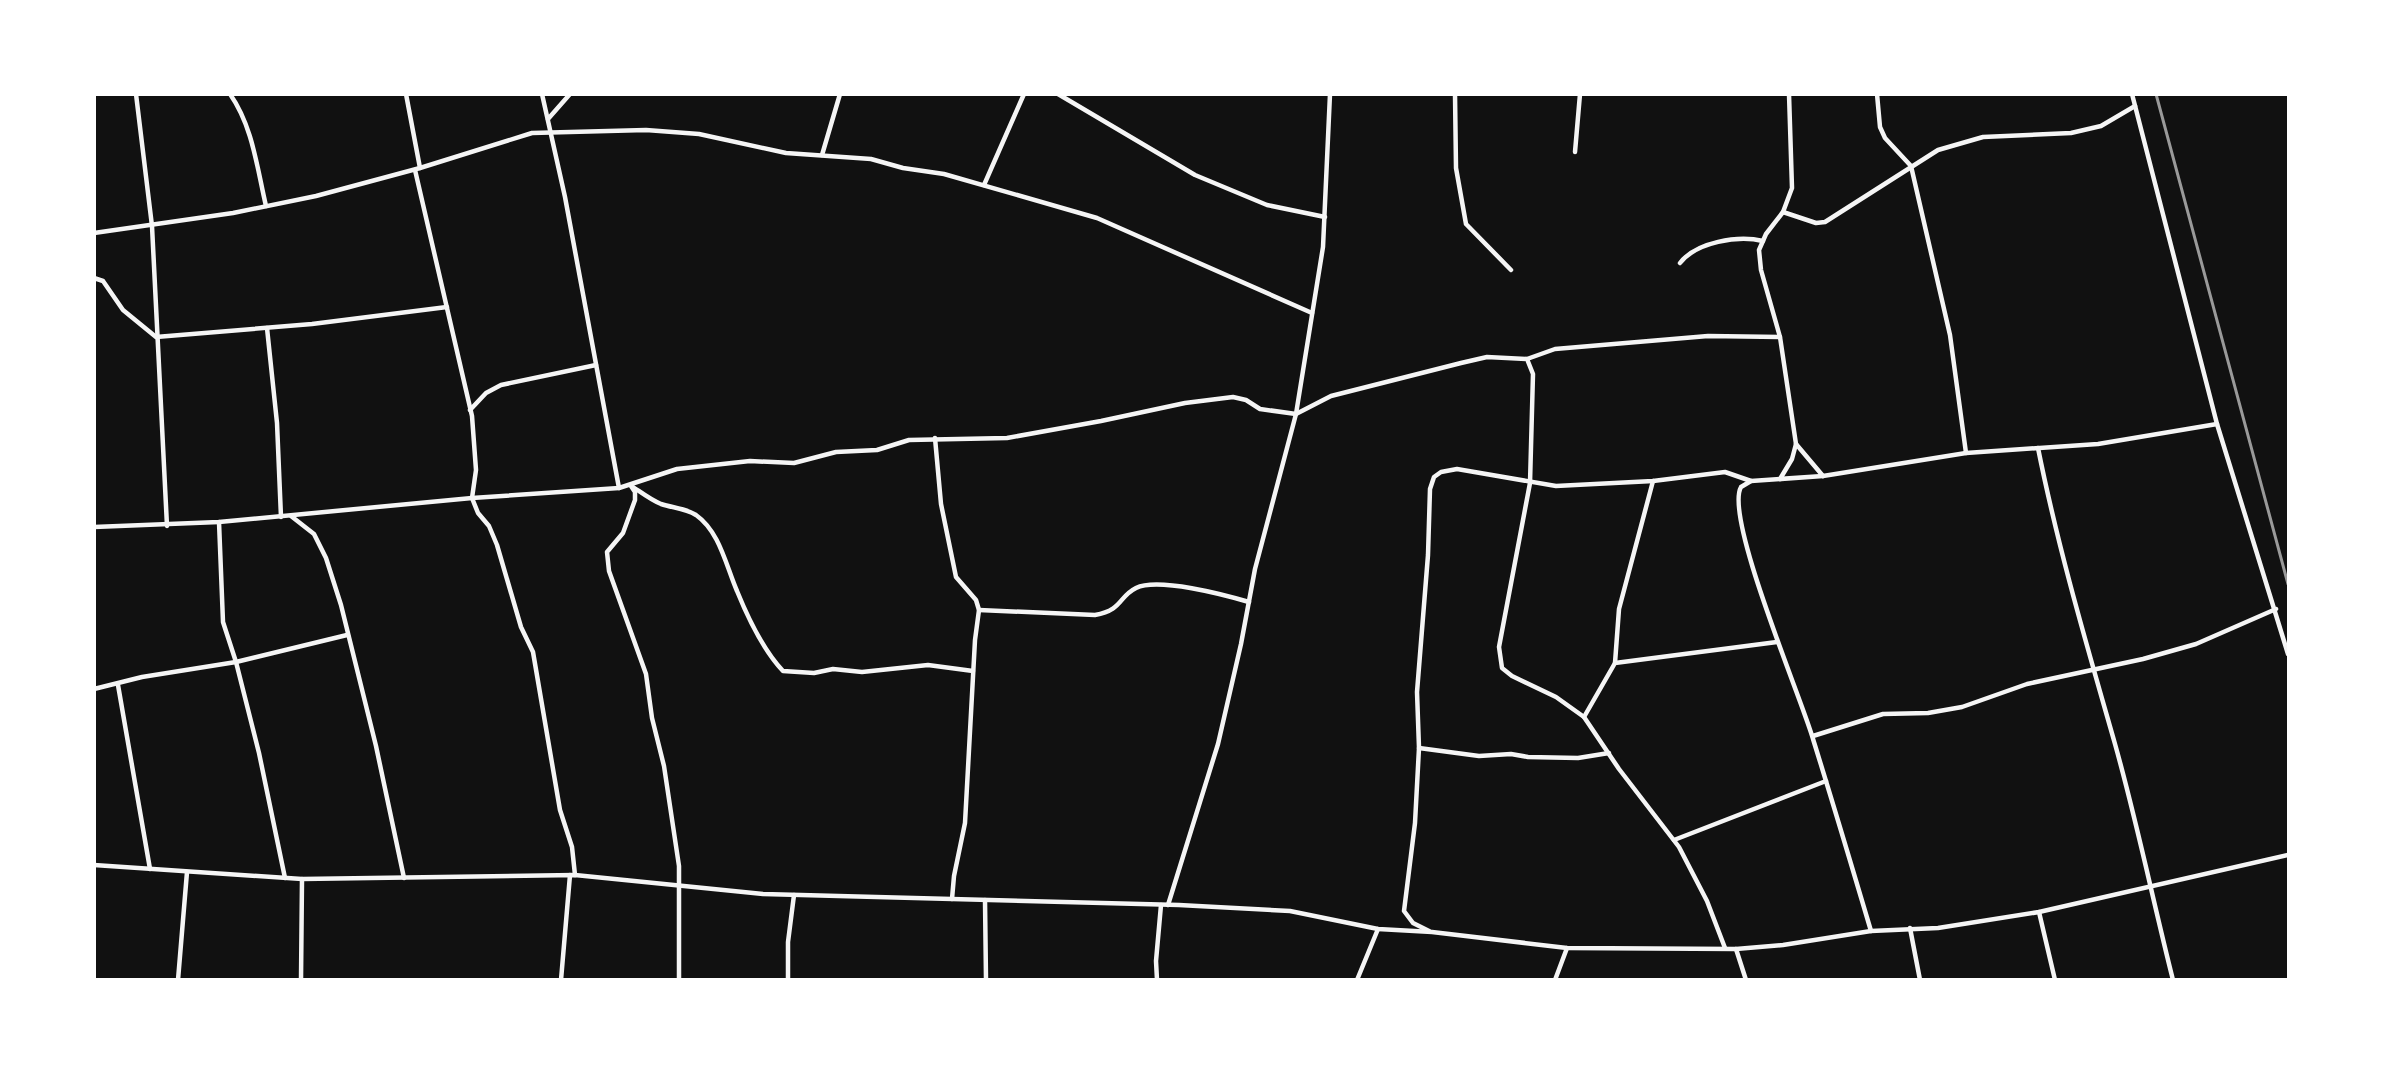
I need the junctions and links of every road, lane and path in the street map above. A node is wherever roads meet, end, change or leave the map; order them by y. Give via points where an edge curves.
1 (135, 94) edge
2 (230, 94) edge
3 (406, 94) edge
4 (542, 94) edge
5 (570, 94) edge
6 (840, 94) edge
7 (1024, 94) edge
8 (1058, 94) edge
9 (1330, 94) edge
10 (1455, 94) edge
11 (1580, 94) edge
12 (1789, 94) edge
13 (1877, 94) edge
14 (2132, 94) edge
15 (2135, 106) junction
16 (548, 119) junction
17 (550, 132) junction
18 (1575, 152) dead end
19 (822, 155) junction
20 (1911, 166) junction
21 (418, 169) junction
22 (984, 185) junction
23 (266, 206) junction
24 (1783, 212) junction
25 (1324, 218) junction
26 (152, 226) junction
27 (94, 233) edge
28 (1763, 241) junction
29 (1680, 263) dead end
30 (1511, 270) dead end
31 (94, 278) edge
32 (447, 307) junction
33 (1312, 313) junction
34 (267, 328) junction
35 (156, 337) junction
36 (1780, 337) junction
37 (1527, 359) junction
38 (596, 365) junction
39 (470, 410) junction
40 (1296, 414) junction
41 (2217, 424) junction
42 (935, 438) junction
43 (1796, 444) junction
44 (2038, 448) junction
45 (1966, 453) junction
46 (1823, 476) junction
47 (1780, 479) junction
48 (1653, 481) junction
49 (1751, 481) junction
50 (1530, 483) junction
51 (631, 486) junction
52 (619, 488) junction
53 (472, 498) junction
54 (291, 516) junction
55 (281, 517) junction
56 (219, 522) junction
57 (168, 526) junction
58 (94, 527) edge
59 (1249, 602) junction
60 (2276, 609) junction
61 (979, 610) junction
62 (347, 635) junction
63 (1777, 642) junction
64 (2289, 654) edge
65 (236, 662) junction
66 (1615, 663) junction
67 (973, 671) junction
68 (2092, 671) junction
69 (118, 685) junction
70 (94, 689) edge
71 (1584, 717) junction
72 (1813, 735) junction
73 (1419, 748) junction
74 (1609, 753) junction
75 (1826, 781) junction
76 (1674, 840) junction
77 (2289, 855) edge
78 (94, 865) edge
79 (150, 869) junction
80 (187, 872) junction
81 (573, 875) junction
82 (285, 878) junction
83 (404, 878) junction
84 (302, 879) junction
85 (681, 885) junction
86 (2149, 887) junction
87 (794, 895) junction
88 (952, 899) junction
89 (985, 900) junction
90 (1161, 905) junction
91 (1168, 905) junction
92 (2039, 912) junction
93 (1378, 928) junction
94 (1910, 928) junction
95 (1871, 931) junction
96 (1432, 932) junction
97 (1567, 948) junction
98 (1725, 948) junction
99 (1736, 949) junction
100 (178, 980) edge
101 (301, 980) edge
102 (561, 980) edge
103 (679, 980) edge
104 (788, 980) edge
105 (986, 980) edge
106 (1157, 980) edge
107 (1357, 980) edge
108 (1555, 980) edge
109 (1746, 980) edge
110 (1920, 980) edge
111 (2055, 980) edge
112 (2173, 980) edge

1 - 26 street
2 - 23 street via 249,129
3 - 21 street
4 - 16 street
5 - 16 street
6 - 19 street
7 - 22 street
8 - 25 street via 1195,175 1267,205
9 - 25 street
10 - 30 street via 1456,168 1466,224
11 - 18 street
12 - 24 street via 1792,188
13 - 20 street via 1885,138
14 - 15 street
15 - 20 street via 2101,126 2071,133 1983,137 1938,150
15 - 41 street
16 - 17 street
17 - 19 street via 688,133 786,153
17 - 21 street via 532,133
17 - 38 street
19 - 22 street via 871,159
20 - 24 street via 1825,222 1816,223
20 - 45 street via 1950,335
21 - 23 street
21 - 32 street
22 - 33 street via 1096,218
23 - 26 street
24 - 28 street
25 - 33 street
26 - 27 street
26 - 35 street
28 - 29 street via 1748,237 1706,246 1688,253
28 - 36 street via 1759,250 1761,270
31 - 35 street via 103,281 123,310
32 - 34 street
32 - 39 street
33 - 40 street
34 - 35 street
34 - 55 street
35 - 57 street
36 - 37 street via 1708,336 1555,349
36 - 43 street
37 - 40 street via 1487,357 1461,363 1331,396
37 - 50 street via 1533,374
38 - 39 street via 501,385 486,393
38 - 52 street
39 - 53 street via 476,470
40 - 42 street via 1260,409 1233,397 1007,438
40 - 59 street
41 - 44 street via 2098,444
41 - 60 street
42 - 51 street via 909,440 878,450 836,452 794,463 750,461 678,469
42 - 61 street via 941,504 956,577 976,600
43 - 46 street
43 - 47 street
44 - 45 street
44 - 68 street
45 - 46 street
46 - 47 street
47 - 49 street
48 - 49 street via 1725,472
48 - 50 street via 1556,486
48 - 66 street via 1619,609
49 - 63 street via 1741,487 1737,500 1750,559
50 - 71 street via 1499,647 1502,668
50 - 73 street via 1457,469 1434,477 1430,489 1417,692
51 - 52 street
51 - 67 street via 662,504 682,508 708,528 750,617 783,671 814,674 832,669 862,672 928,665
51 - 85 street via 635,500 623,533 607,552 609,571 646,674
52 - 53 street
53 - 54 street
53 - 81 street via 497,545 521,627 533,652 560,810 572,847
54 - 55 street
54 - 62 street via 314,534 326,558
55 - 56 street
56 - 57 street
56 - 65 street via 223,622
57 - 58 street
59 - 61 street via 1205,590 1145,584 1134,589 1111,612 1095,615
59 - 91 street via 1218,744
60 - 64 street
60 - 68 street via 2196,644
61 - 67 street
62 - 65 street
62 - 83 street
63 - 66 street
63 - 72 street
65 - 69 street via 142,677
65 - 82 street
66 - 71 street
67 - 88 street via 965,823
68 - 72 street via 2027,684 1962,707 1883,714
68 - 86 street via 2115,746
69 - 70 street
69 - 79 street
71 - 74 street
72 - 75 street
73 - 74 street via 1479,756 1578,758
73 - 96 street via 1404,911 1413,923
74 - 76 street
75 - 76 street
75 - 95 street
76 - 98 street via 1707,901
77 - 86 street
78 - 79 street
79 - 80 street
80 - 82 street
80 - 100 street
81 - 83 street
81 - 85 street
81 - 102 street
82 - 84 street
83 - 84 street
84 - 101 street
85 - 87 street
85 - 103 street
86 - 92 street
86 - 112 street
87 - 88 street
87 - 104 street
88 - 89 street
89 - 90 street
89 - 105 street
90 - 91 street
90 - 106 street
91 - 93 street via 1290,911
92 - 94 street via 1938,928
92 - 111 street
93 - 96 street
93 - 107 street
94 - 95 street
94 - 110 street
95 - 99 street
96 - 97 street
97 - 98 street
97 - 108 street
98 - 99 street
99 - 109 street

